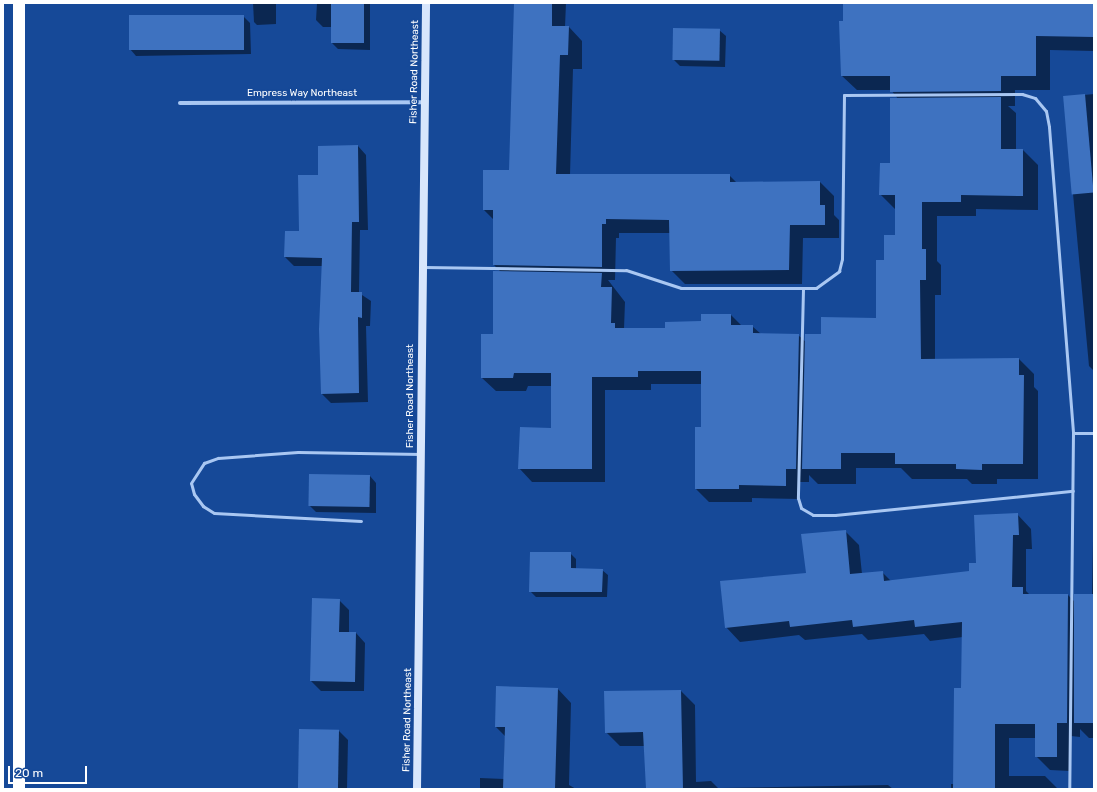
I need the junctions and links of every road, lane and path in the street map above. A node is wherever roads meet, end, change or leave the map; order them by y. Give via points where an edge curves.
1 (19, 3) edge
2 (426, 3) edge
3 (424, 102) junction
4 (180, 103) dead end
5 (422, 267) junction
6 (803, 289) junction
7 (1073, 433) junction
8 (1094, 433) edge
9 (421, 454) junction
10 (1073, 491) junction
11 (361, 521) dead end
12 (19, 789) edge
13 (417, 789) edge
14 (1069, 789) edge

1 - 12 highway
2 - 3 street, Fisher Road Northeast
3 - 4 street, Empress Way Northeast
3 - 5 street, Fisher Road Northeast
5 - 6 lane via 626,270 681,288
5 - 9 street, Fisher Road Northeast
6 - 7 lane via 816,288 829,280 838,271 842,259 844,95 1022,94 1035,98 1046,111 1049,127
6 - 10 lane via 798,498 801,508 813,515 835,515
7 - 8 lane
7 - 10 lane
9 - 11 lane via 298,452 218,458 204,464 191,483 194,494 203,506 214,513
9 - 13 street, Fisher Road Northeast
10 - 14 lane

